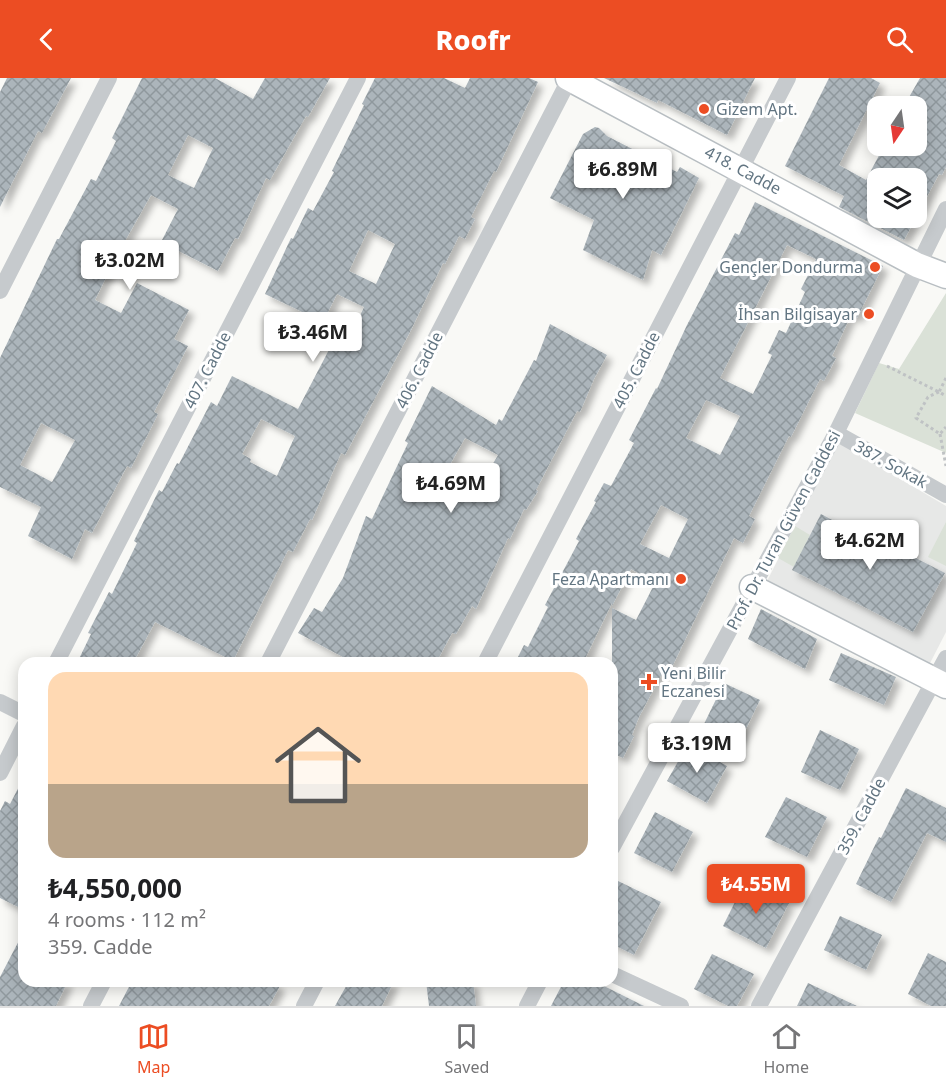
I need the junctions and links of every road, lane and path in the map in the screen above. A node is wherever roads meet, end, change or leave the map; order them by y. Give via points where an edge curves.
1 (109, 78) edge
2 (358, 78) edge
3 (569, 78) edge
4 (788, 78) edge
5 (741, 169) junction
6 (946, 209) edge
7 (917, 265) junction
8 (946, 276) edge
9 (0, 291) edge
10 (884, 365) dead end
11 (946, 378) edge
12 (939, 392) junction
13 (946, 396) edge
14 (946, 427) edge
15 (836, 434) junction
16 (940, 434) junction
17 (946, 466) edge
18 (946, 495) edge
19 (752, 588) junction
20 (59, 657) edge
21 (271, 657) edge
22 (488, 657) edge
23 (946, 658) edge
24 (940, 683) edge
25 (0, 702) edge
26 (18, 711) edge
27 (18, 738) edge
28 (0, 773) edge
29 (618, 837) edge
30 (618, 977) edge
31 (101, 987) edge
32 (314, 987) edge
33 (535, 987) edge
34 (91, 1006) edge
35 (303, 1006) edge
36 (527, 1006) edge
37 (681, 1006) edge
38 (759, 1006) edge

1 - 9 street
2 - 20 street, 407. Cadde
3 - 5 street, 418. Cadde
3 - 21 street, 406. Cadde
4 - 5 street, 405. Cadde
5 - 7 street, 418. Cadde
5 - 22 street, 405. Cadde
6 - 7 street, Prof. Dr. Turan Güven Caddesi
7 - 8 street, 418. Cadde
7 - 15 street, Prof. Dr. Turan Güven Caddesi
10 - 12 path
11 - 12 path
12 - 13 path
12 - 16 path via 928,397 916,418
14 - 16 path
15 - 18 street, 387. Sokak
15 - 19 street, Prof. Dr. Turan Güven Caddesi
16 - 17 path
19 - 24 street
19 - 29 street, Prof. Dr. Turan Güven Caddesi
23 - 24 street, 359. Cadde
24 - 38 street, 359. Cadde
25 - 26 street
27 - 28 street
30 - 37 street
31 - 34 street
32 - 35 street
33 - 36 street

